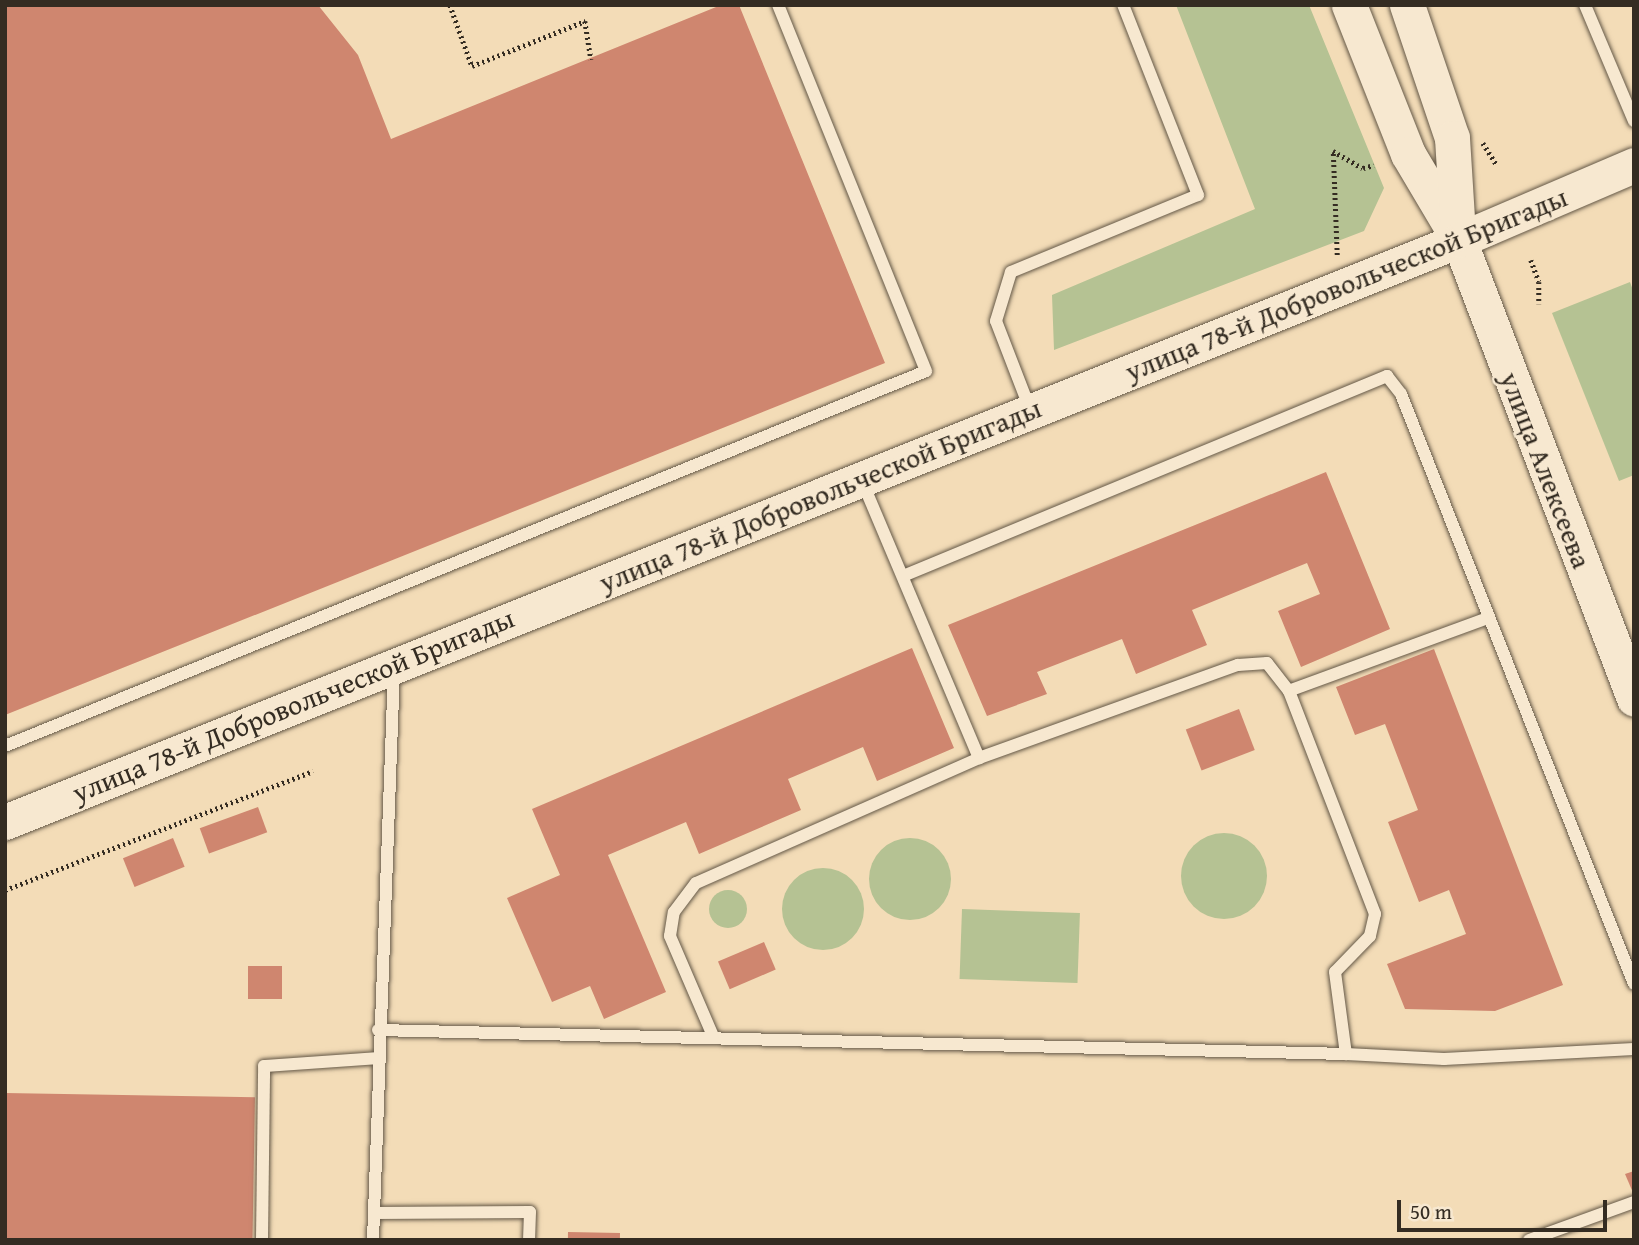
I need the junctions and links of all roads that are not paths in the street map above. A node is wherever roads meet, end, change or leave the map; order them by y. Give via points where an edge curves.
1 (778, 5) edge
2 (1123, 5) edge
3 (1349, 5) edge
4 (1407, 5) edge
5 (1586, 5) edge
6 (1634, 121) edge
7 (1634, 165) edge
8 (1459, 240) junction
9 (1031, 411) junction
10 (860, 477) junction
11 (903, 576) junction
12 (1488, 618) junction
13 (394, 664) junction
14 (1289, 691) junction
15 (1634, 699) edge
16 (5, 746) edge
17 (979, 758) junction
18 (5, 822) edge
19 (1634, 984) edge
20 (378, 1030) junction
21 (713, 1036) junction
22 (1634, 1049) edge
23 (1346, 1054) junction
24 (377, 1058) junction
25 (1634, 1202) edge
26 (374, 1213) junction
27 (262, 1240) edge
28 (373, 1240) edge
29 (529, 1240) edge
30 (1529, 1240) edge

1 - 16 lane via 926,371
2 - 9 lane via 1198,195 1011,272 996,321
3 - 8 street, улица Алексеева via 1408,154
4 - 8 street, улица Алексеева via 1452,138
5 - 6 lane
7 - 8 street, улица 78-й Добровольческой Бригады
8 - 9 street, улица 78-й Добровольческой Бригады
8 - 15 street, улица Алексеева
9 - 10 street, улица 78-й Добровольческой Бригады
10 - 11 lane
10 - 13 street, улица 78-й Добровольческой Бригады
11 - 12 lane via 1387,376 1401,394
11 - 17 lane
12 - 14 lane
12 - 19 lane
13 - 18 street, улица 78-й Добровольческой Бригады
13 - 20 lane
14 - 17 lane via 1268,663 1238,665
14 - 23 lane via 1375,914 1370,936 1335,972
17 - 21 lane via 696,883 674,912 670,936
20 - 21 lane
20 - 24 lane
21 - 23 lane
22 - 23 lane via 1444,1059
24 - 26 lane
24 - 27 lane via 264,1066
25 - 30 lane
26 - 28 lane
26 - 29 lane via 530,1212

